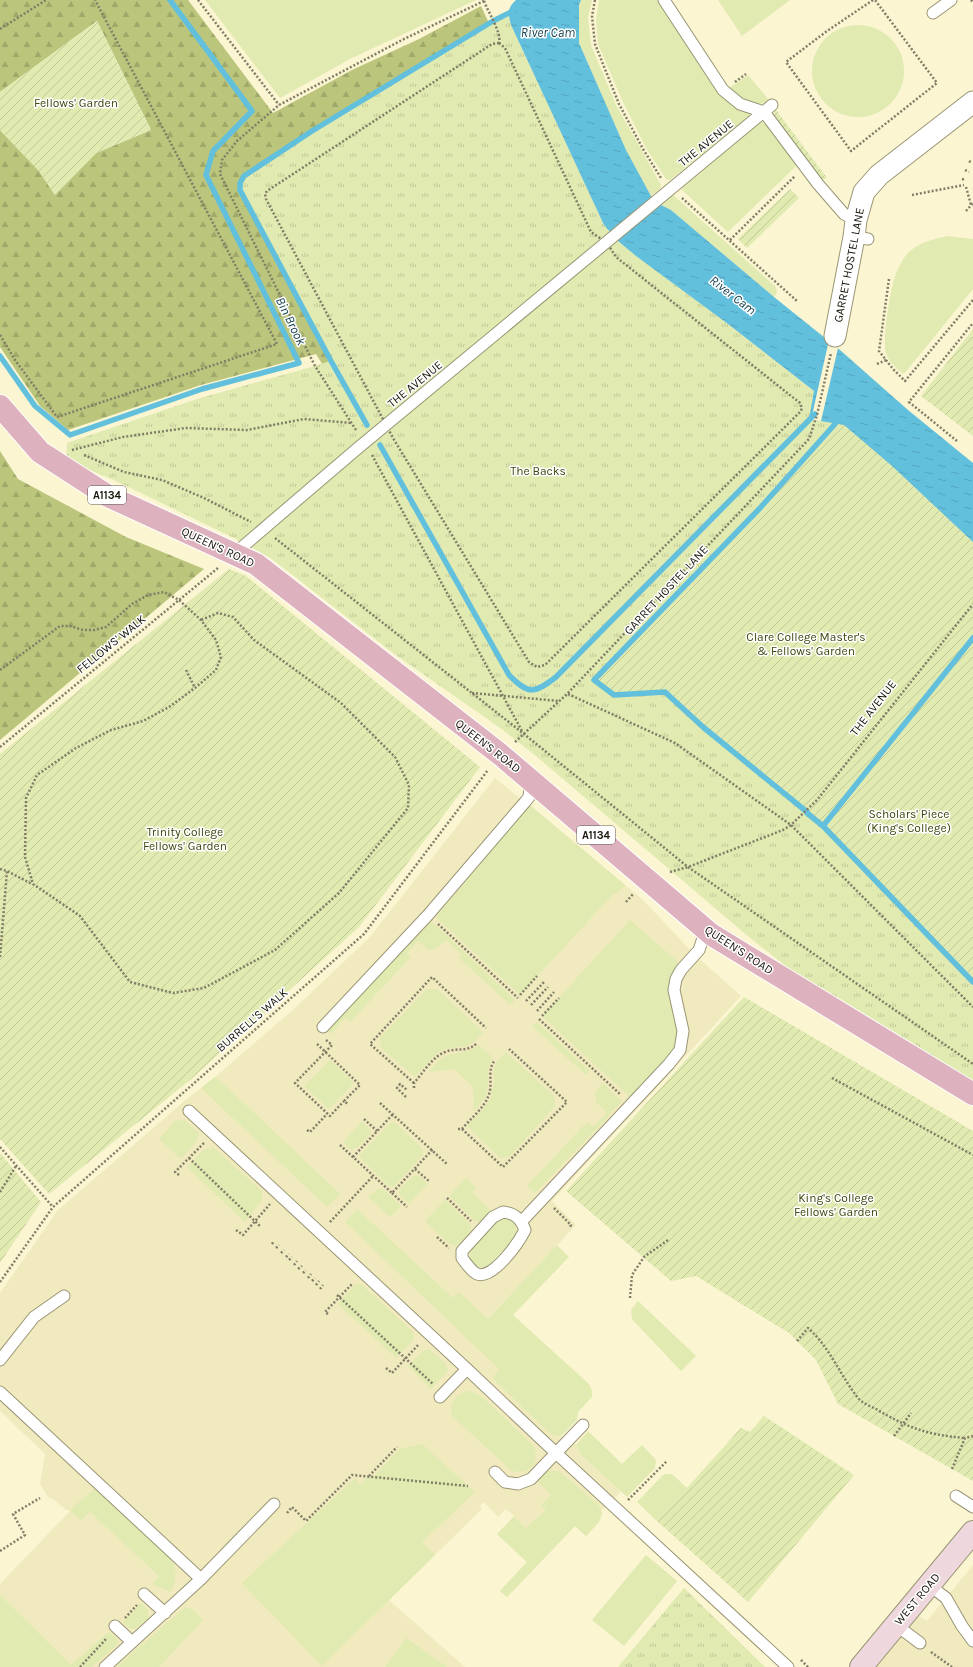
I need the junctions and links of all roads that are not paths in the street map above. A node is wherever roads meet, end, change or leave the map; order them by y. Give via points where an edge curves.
1 (664, 0) edge
2 (952, 0) edge
3 (933, 13) dead end
4 (973, 102) edge
5 (768, 108) junction
6 (859, 232) junction
7 (835, 336) road end
8 (0, 406) edge
9 (234, 554) junction
10 (531, 780) junction
11 (706, 929) junction
12 (323, 1032) road end
13 (973, 1094) edge
14 (189, 1111) dead end
15 (522, 1221) junction
16 (64, 1296) dead end
17 (0, 1360) edge
18 (467, 1369) junction
19 (0, 1392) edge
20 (442, 1396) road end
21 (583, 1425) dead end
22 (556, 1453) junction
23 (495, 1472) dead end
24 (956, 1496) dead end
25 (274, 1504) dead end
26 (973, 1506) edge
27 (973, 1532) edge
28 (201, 1579) junction
29 (929, 1585) junction
30 (145, 1595) road end
31 (165, 1613) junction
32 (896, 1625) junction
33 (116, 1627) road end
34 (973, 1641) edge
35 (132, 1642) junction
36 (920, 1643) road end
37 (105, 1667) edge
38 (788, 1667) edge
39 (862, 1667) edge

1 - 5 lane via 723,90 740,104
2 - 3 lane
4 - 6 street, GARRET HOSTEL LANE via 879,175 864,192
5 - 6 lane via 804,167
5 - 9 lane, THE AVENUE
6 - 7 street, GARRET HOSTEL LANE
8 - 9 main road, QUEEN'S ROAD / A1134 via 40,452 108,496
9 - 10 main road, QUEEN'S ROAD / A1134 via 256,564
10 - 11 main road, QUEEN'S ROAD / A1134
10 - 12 lane via 529,797 525,802
11 - 13 main road, QUEEN'S ROAD / A1134 via 728,945
11 - 15 lane via 699,950 676,979 674,990 683,1031 680,1050
14 - 18 lane
15 - 15 lane via 525,1230 519,1242 493,1270 477,1274 462,1258 462,1251 493,1217 503,1212
16 - 17 lane via 34,1317
18 - 20 lane
18 - 22 lane
19 - 28 lane
21 - 22 lane
22 - 23 lane via 531,1479 518,1484 505,1482
22 - 38 lane
24 - 26 lane
25 - 28 lane
27 - 29 street, WEST ROAD
28 - 31 lane
29 - 32 street, WEST ROAD
29 - 34 lane via 946,1598
30 - 31 lane
31 - 35 lane
32 - 36 lane
32 - 39 street, WEST ROAD
33 - 35 lane
35 - 37 lane

